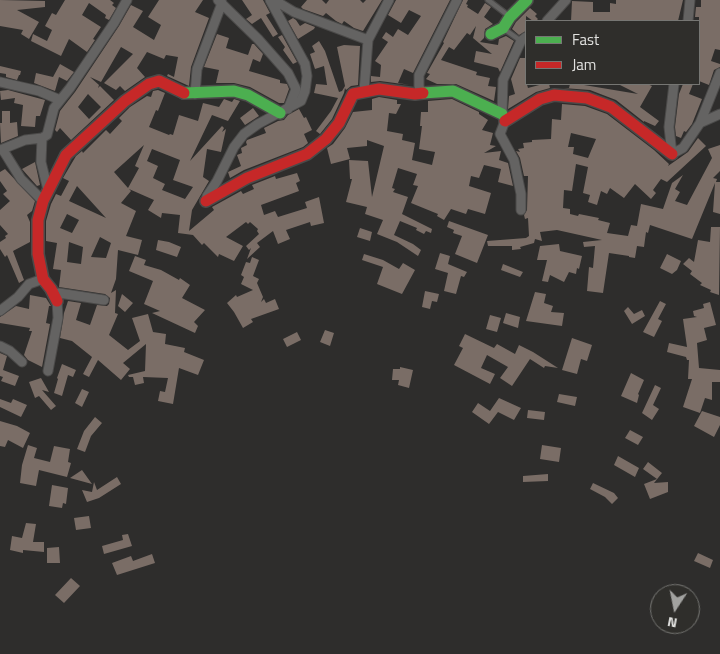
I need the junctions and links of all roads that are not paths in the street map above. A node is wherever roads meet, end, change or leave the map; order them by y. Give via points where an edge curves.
1 (127, 0) edge
2 (270, 0) edge
3 (274, 0) edge
4 (389, 0) edge
5 (457, 0) edge
6 (488, 0) edge
7 (527, 0) edge
8 (566, 0) edge
9 (690, 0) edge
10 (220, 2) edge
11 (510, 17) junction
12 (548, 20) edge
13 (688, 20) edge
14 (502, 28) junction
15 (491, 34) dead end
16 (524, 39) edge
17 (368, 40) junction
18 (720, 73) edge
19 (0, 82) edge
20 (674, 85) edge
21 (364, 91) junction
22 (194, 94) junction
23 (421, 94) junction
24 (60, 100) junction
25 (284, 111) junction
26 (720, 114) edge
27 (503, 118) junction
28 (700, 123) junction
29 (42, 138) junction
30 (1, 150) edge
31 (672, 154) junction
32 (48, 190) junction
33 (43, 201) junction
34 (206, 201) joint
35 (521, 210) dead end
36 (43, 279) junction
37 (104, 300) dead end
38 (58, 302) junction
39 (0, 311) edge
40 (0, 346) edge
41 (22, 362) dead end
42 (48, 371) dead end

1 - 24 street
2 - 25 street via 305,64 308,76 301,101
3 - 17 street via 294,12
4 - 17 street
5 - 23 street via 418,75
6 - 11 lane
7 - 11 street
8 - 12 street
9 - 13 street
10 - 22 street via 197,69
10 - 25 street via 288,73 296,89
11 - 14 street
14 - 15 street
14 - 16 lane
16 - 27 street via 502,80
17 - 21 street
18 - 28 street
19 - 24 street
20 - 31 street via 668,127
21 - 23 street via 379,89
21 - 34 street via 353,94 339,123 326,139 306,154 247,178
22 - 25 street via 234,91
22 - 32 street via 185,94 159,81 148,84 66,155
23 - 27 street via 453,91
24 - 29 street via 54,108 47,135
25 - 34 street via 244,134
26 - 28 street
27 - 31 street via 554,95 588,98 611,107
27 - 35 street via 500,134 514,160
28 - 31 street via 683,148
29 - 30 street via 25,140
29 - 32 street via 41,162
30 - 33 street via 20,179
32 - 33 street
33 - 36 street via 38,220 38,254
36 - 38 street
36 - 39 street via 29,284
37 - 38 street via 59,293
38 - 42 street
40 - 41 street

